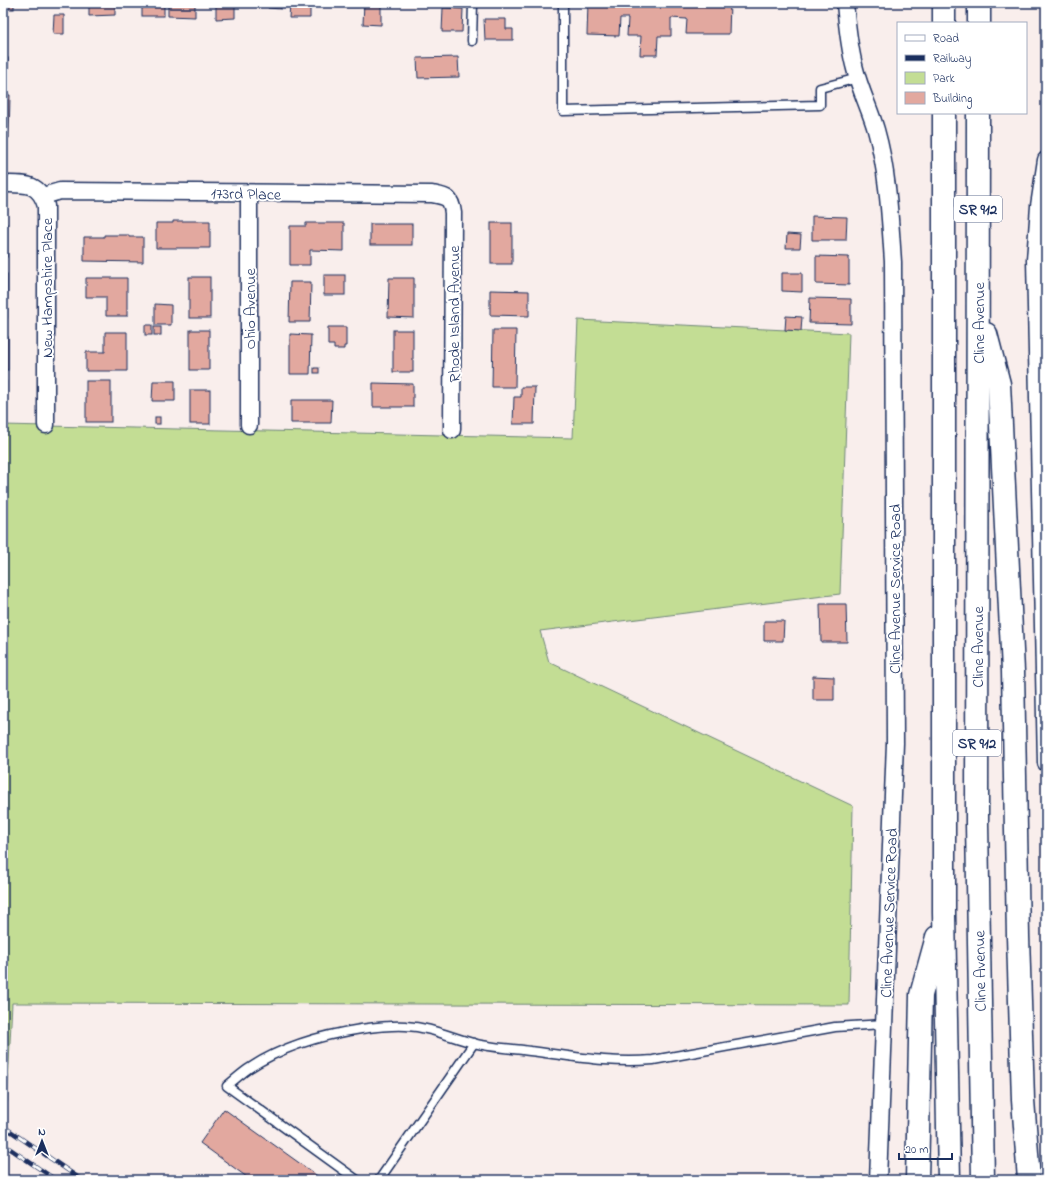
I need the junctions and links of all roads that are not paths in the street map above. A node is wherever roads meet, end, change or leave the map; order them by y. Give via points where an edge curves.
1 (473, 3) edge
2 (564, 3) edge
3 (845, 3) edge
4 (944, 3) edge
5 (979, 3) edge
6 (944, 22) edge
7 (979, 22) edge
8 (472, 41) dead end
9 (858, 78) junction
10 (944, 114) edge
11 (978, 114) edge
12 (1045, 167) edge
13 (3, 184) edge
14 (249, 193) junction
15 (43, 196) junction
16 (449, 199) joint
17 (978, 305) junction
18 (46, 425) dead end
19 (250, 425) dead end
20 (452, 430) dead end
21 (1042, 440) edge
22 (1046, 762) edge
23 (944, 913) junction
24 (884, 1024) junction
25 (474, 1043) junction
26 (357, 1180) edge
27 (379, 1180) edge
28 (878, 1180) edge
29 (917, 1180) edge
30 (949, 1180) edge
31 (983, 1180) edge
32 (1029, 1180) edge

1 - 8 lane
2 - 9 lane via 562,111 820,105 820,88
3 - 9 street, Cline Avenue Service Road via 847,32
4 - 6 highway
5 - 7 highway
9 - 24 street, Cline Avenue Service Road via 876,130 884,171 893,262 895,743
10 - 23 highway, Cline Avenue / SR 912
11 - 17 highway, Cline Avenue / SR 912
12 - 21 street via 1035,260
13 - 15 street, New Hampshire Place via 31,186
14 - 15 street, 173rd Place via 60,191
14 - 16 street, 173rd Place via 432,194
14 - 19 street, Ohio Avenue
15 - 18 street, New Hampshire Place via 46,206
16 - 20 street, Rhode Island Avenue via 454,213
17 - 31 highway, Cline Avenue / SR 912 via 977,823
17 - 32 highway via 999,384 1013,671 1023,1100
21 - 22 street
23 - 29 highway via 922,995
23 - 30 highway, Cline Avenue / SR 912
24 - 25 lane via 835,1027 642,1061 603,1061
24 - 28 street, Cline Avenue Service Road
25 - 26 lane via 439,1032 407,1026 339,1033 312,1039 275,1054 226,1086
25 - 27 lane

